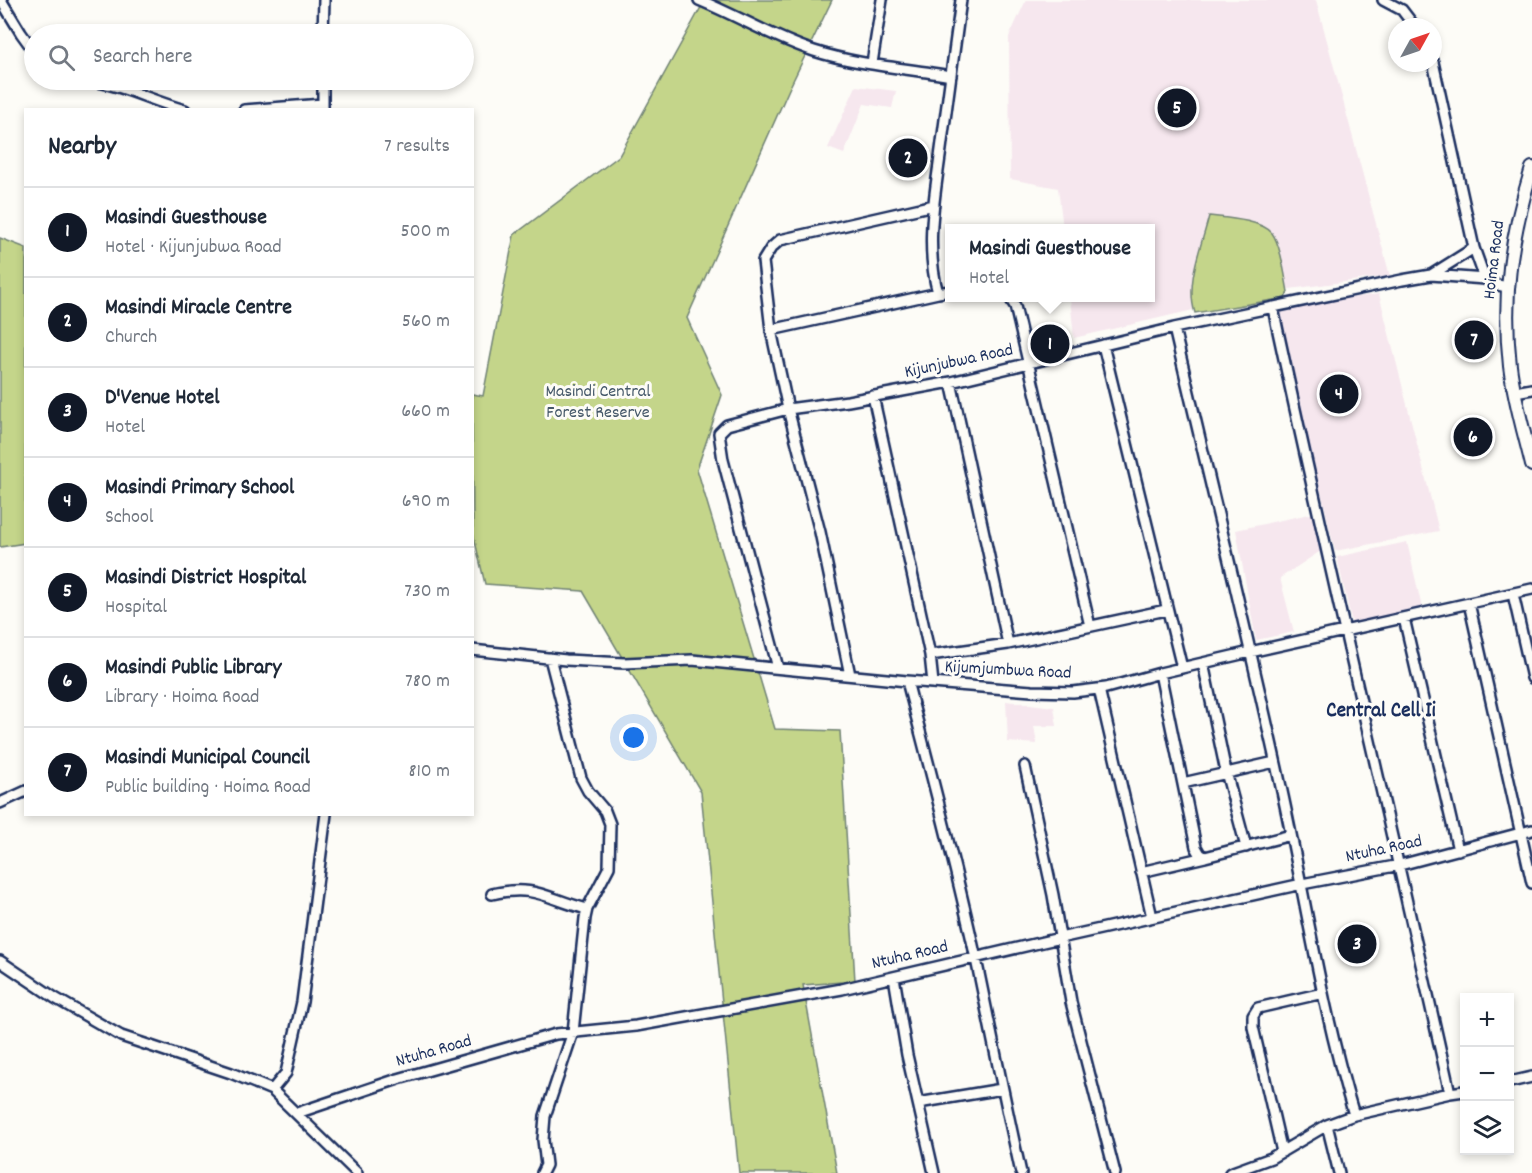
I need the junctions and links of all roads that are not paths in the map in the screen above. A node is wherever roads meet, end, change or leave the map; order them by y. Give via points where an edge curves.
1 (1, 0) edge
2 (324, 0) edge
3 (699, 0) edge
4 (882, 0) edge
5 (962, 0) edge
6 (1386, 0) edge
7 (1408, 18) edge
8 (323, 24) edge
9 (24, 37) edge
10 (872, 63) junction
11 (1435, 72) edge
12 (951, 76) junction
13 (128, 90) edge
14 (323, 90) edge
15 (323, 107) edge
16 (177, 108) edge
17 (297, 108) edge
18 (1532, 168) edge
19 (933, 205) junction
20 (1474, 248) junction
21 (1431, 275) junction
22 (1485, 279) junction
23 (1507, 287) junction
24 (945, 291) edge
25 (938, 292) junction
26 (1013, 302) edge
27 (1273, 308) junction
28 (1174, 327) junction
29 (771, 330) junction
30 (1103, 345) junction
31 (1029, 364) junction
32 (951, 382) junction
33 (1532, 388) edge
34 (1515, 392) junction
35 (873, 396) junction
36 (788, 409) junction
37 (1532, 465) edge
38 (1532, 589) edge
39 (1513, 594) junction
40 (1469, 603) junction
41 (1166, 610) junction
42 (1404, 618) junction
43 (1090, 626) junction
44 (1344, 631) junction
45 (1008, 644) junction
46 (474, 650) edge
47 (1250, 652) junction
48 (930, 655) junction
49 (550, 658) junction
50 (1203, 663) junction
51 (778, 668) junction
52 (1182, 668) junction
53 (1160, 673) junction
54 (850, 675) junction
55 (1532, 678) edge
56 (907, 681) junction
57 (933, 683) junction
58 (1099, 689) junction
59 (1275, 762) junction
60 (1025, 765) dead end
61 (1226, 772) junction
62 (1183, 783) junction
63 (24, 792) edge
64 (0, 803) edge
65 (326, 816) edge
66 (1532, 830) edge
67 (1521, 833) junction
68 (1291, 835) junction
69 (1246, 847) junction
70 (1458, 850) junction
71 (1205, 857) junction
72 (1400, 865) junction
73 (1142, 872) junction
74 (1532, 883) edge
75 (1302, 884) junction
76 (492, 894) dead end
77 (587, 909) junction
78 (1152, 917) junction
79 (1059, 938) junction
80 (976, 958) junction
81 (0, 961) edge
82 (894, 977) junction
83 (1323, 993) junction
84 (573, 1032) junction
85 (1532, 1077) edge
86 (1514, 1081) edge
87 (1002, 1089) junction
88 (272, 1090) junction
89 (1460, 1092) edge
90 (1450, 1094) junction
91 (918, 1103) junction
92 (297, 1113) junction
93 (1354, 1114) junction
94 (1327, 1125) junction
95 (1282, 1152) junction
96 (357, 1173) edge
97 (542, 1173) edge
98 (934, 1173) edge
99 (1021, 1173) edge
100 (1115, 1173) edge
101 (1230, 1173) edge
102 (1339, 1173) edge

1 - 9 street
2 - 8 street
3 - 10 street via 797,45 837,58
4 - 10 street
5 - 12 street
6 - 7 street
10 - 12 street
11 - 20 street
12 - 19 street
13 - 16 street
14 - 15 street
15 - 17 street
18 - 23 main road, Hoima Road via 1515,231
19 - 25 street via 932,267
19 - 29 street via 780,240 763,261
20 - 21 street
20 - 22 street
21 - 22 street, Kijunjubwa Road
21 - 27 street, Kijunjubwa Road
22 - 23 street, Kijunjubwa Road
23 - 34 main road, Hoima Road
24 - 25 street
25 - 29 street
26 - 31 street
27 - 28 street, Kijunjubwa Road
27 - 44 street
28 - 30 street, Kijunjubwa Road
28 - 47 street
29 - 36 street
30 - 31 street, Kijunjubwa Road
30 - 41 street
31 - 32 street, Kijunjubwa Road
31 - 43 street
32 - 35 street, Kijunjubwa Road
32 - 45 street
33 - 34 street
34 - 37 main road, Hoima Road
35 - 36 street, Kijunjubwa Road
35 - 48 street
36 - 51 street, Kijunjubwa Road via 723,428 719,433
36 - 54 street via 820,532
38 - 39 street, Kijumjumbwa Road
39 - 40 street, Kijumjumbwa Road
39 - 55 street
40 - 42 street, Kijumjumbwa Road
40 - 67 street
41 - 43 street
41 - 52 street
42 - 44 street, Kijumjumbwa Road
42 - 70 street
43 - 45 street
44 - 47 street, Kijumjumbwa Road
44 - 72 street
45 - 48 street
46 - 49 street, Kijumjumbwa Road
47 - 50 street, Kijumjumbwa Road
47 - 59 street
48 - 57 street
49 - 51 street, Kijumjumbwa Road via 624,663 692,660
49 - 77 street via 581,778 610,824 609,867
50 - 52 street, Kijumjumbwa Road
50 - 61 street
51 - 54 street, Kijumjumbwa Road
52 - 53 street, Kijumjumbwa Road
53 - 58 street, Kijumjumbwa Road
53 - 62 street
54 - 56 street, Kijumjumbwa Road
56 - 57 street, Kijumjumbwa Road
56 - 80 street
57 - 58 street, Kijumjumbwa Road via 1032,691
58 - 73 street
59 - 61 street
59 - 68 street
60 - 79 street
61 - 62 street
61 - 69 street
62 - 71 street via 1196,847
63 - 64 street
65 - 88 street via 302,1002 286,1073
66 - 67 street, Ntuha Road
67 - 70 street, Ntuha Road
67 - 74 street
68 - 69 street
68 - 75 street
69 - 71 street
70 - 72 street, Ntuha Road
71 - 73 street
72 - 75 street, Ntuha Road
72 - 90 street
73 - 78 street
75 - 78 street, Ntuha Road
75 - 83 street
76 - 77 street via 536,891
77 - 84 street
78 - 79 street, Ntuha Road
79 - 80 street, Ntuha Road
79 - 100 street via 1078,1033
80 - 82 street, Ntuha Road
80 - 87 street
81 - 88 street via 121,1036
82 - 84 street, Ntuha Road via 709,1014
82 - 91 street
83 - 93 street
83 - 95 street via 1258,1008 1253,1016
84 - 92 street, Ntuha Road via 546,1036 398,1079
84 - 97 street via 545,1116 546,1165
85 - 86 street
87 - 91 street
87 - 99 street
88 - 92 street
89 - 90 street
90 - 93 street
91 - 98 street
92 - 96 street
93 - 94 street
94 - 95 street
94 - 102 street
95 - 101 street

